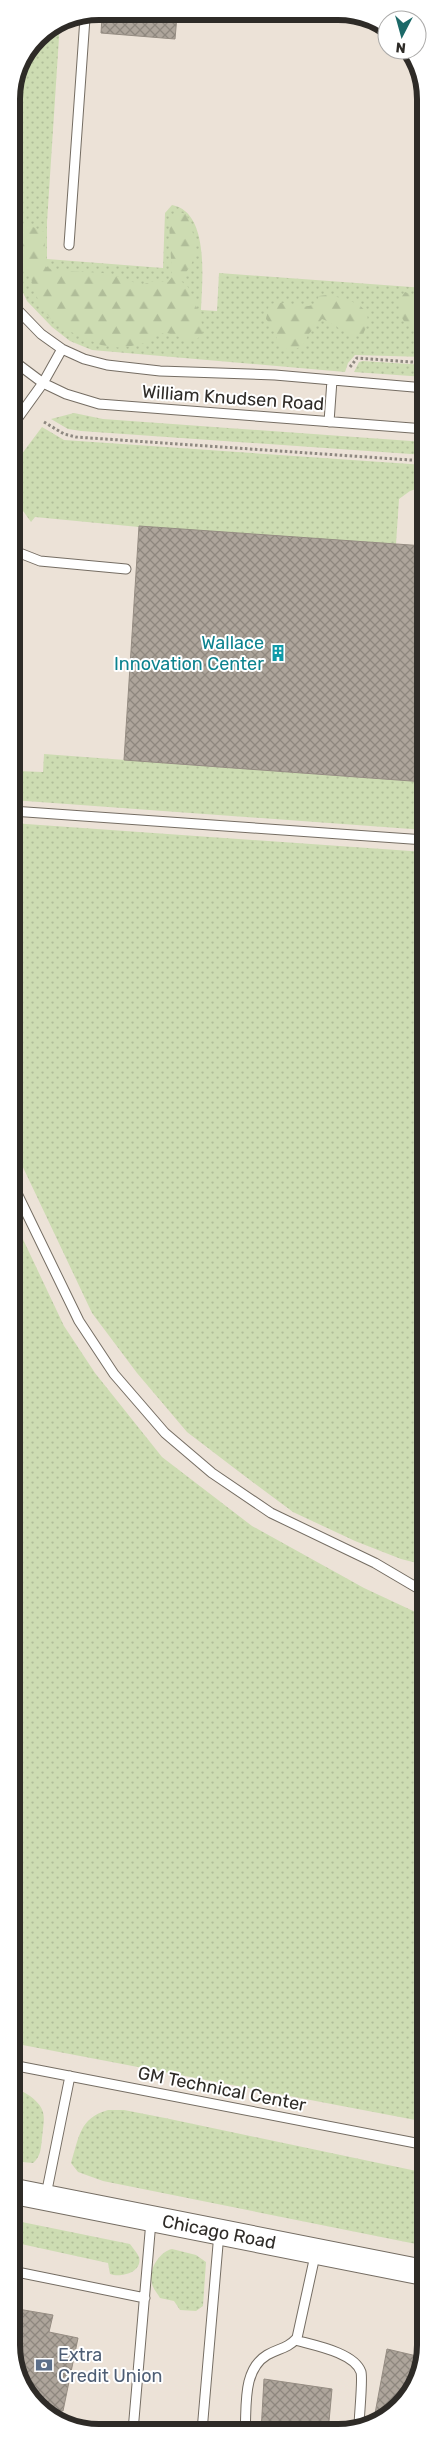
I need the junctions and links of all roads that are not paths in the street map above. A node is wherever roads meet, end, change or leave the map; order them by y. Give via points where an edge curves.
1 (85, 22) edge
2 (68, 245) dead end
3 (20, 312) edge
4 (62, 349) junction
5 (20, 366) edge
6 (332, 380) junction
7 (42, 383) junction
8 (417, 387) edge
9 (20, 415) edge
10 (328, 422) junction
11 (417, 428) edge
12 (20, 553) edge
13 (126, 569) dead end
14 (20, 812) edge
15 (417, 839) edge
16 (20, 1199) edge
17 (417, 1588) edge
18 (20, 2067) edge
19 (70, 2076) junction
20 (417, 2143) edge
21 (20, 2193) edge
22 (46, 2198) junction
23 (152, 2218) junction
24 (219, 2232) junction
25 (316, 2251) junction
26 (417, 2271) edge
27 (20, 2273) edge
28 (145, 2298) junction
29 (295, 2340) junction
30 (359, 2421) edge
31 (135, 2424) edge
32 (203, 2424) edge
33 (246, 2424) edge

1 - 2 lane
3 - 4 lane, William Knudsen Road via 41,334
4 - 6 lane, William Knudsen Road via 106,365
4 - 7 lane
5 - 7 lane, William Knudsen Road
6 - 8 lane, William Knudsen Road
6 - 10 lane
7 - 9 lane
7 - 10 lane, William Knudsen Road via 99,404
10 - 11 lane, William Knudsen Road
12 - 13 lane via 40,561
14 - 15 lane
16 - 17 lane via 79,1321 114,1374 165,1433 212,1473 271,1514 375,1563
18 - 19 lane, GM Technical Center
19 - 20 lane, GM Technical Center
19 - 22 lane
21 - 22 main road, Chicago Road
22 - 23 main road, Chicago Road
23 - 24 main road, Chicago Road
23 - 28 lane
24 - 25 main road, Chicago Road
24 - 32 lane
25 - 26 main road, Chicago Road
25 - 29 lane
27 - 28 lane
28 - 31 lane
29 - 30 lane via 334,2351 353,2362 361,2372
29 - 33 lane via 289,2347 265,2357 254,2367 249,2378

